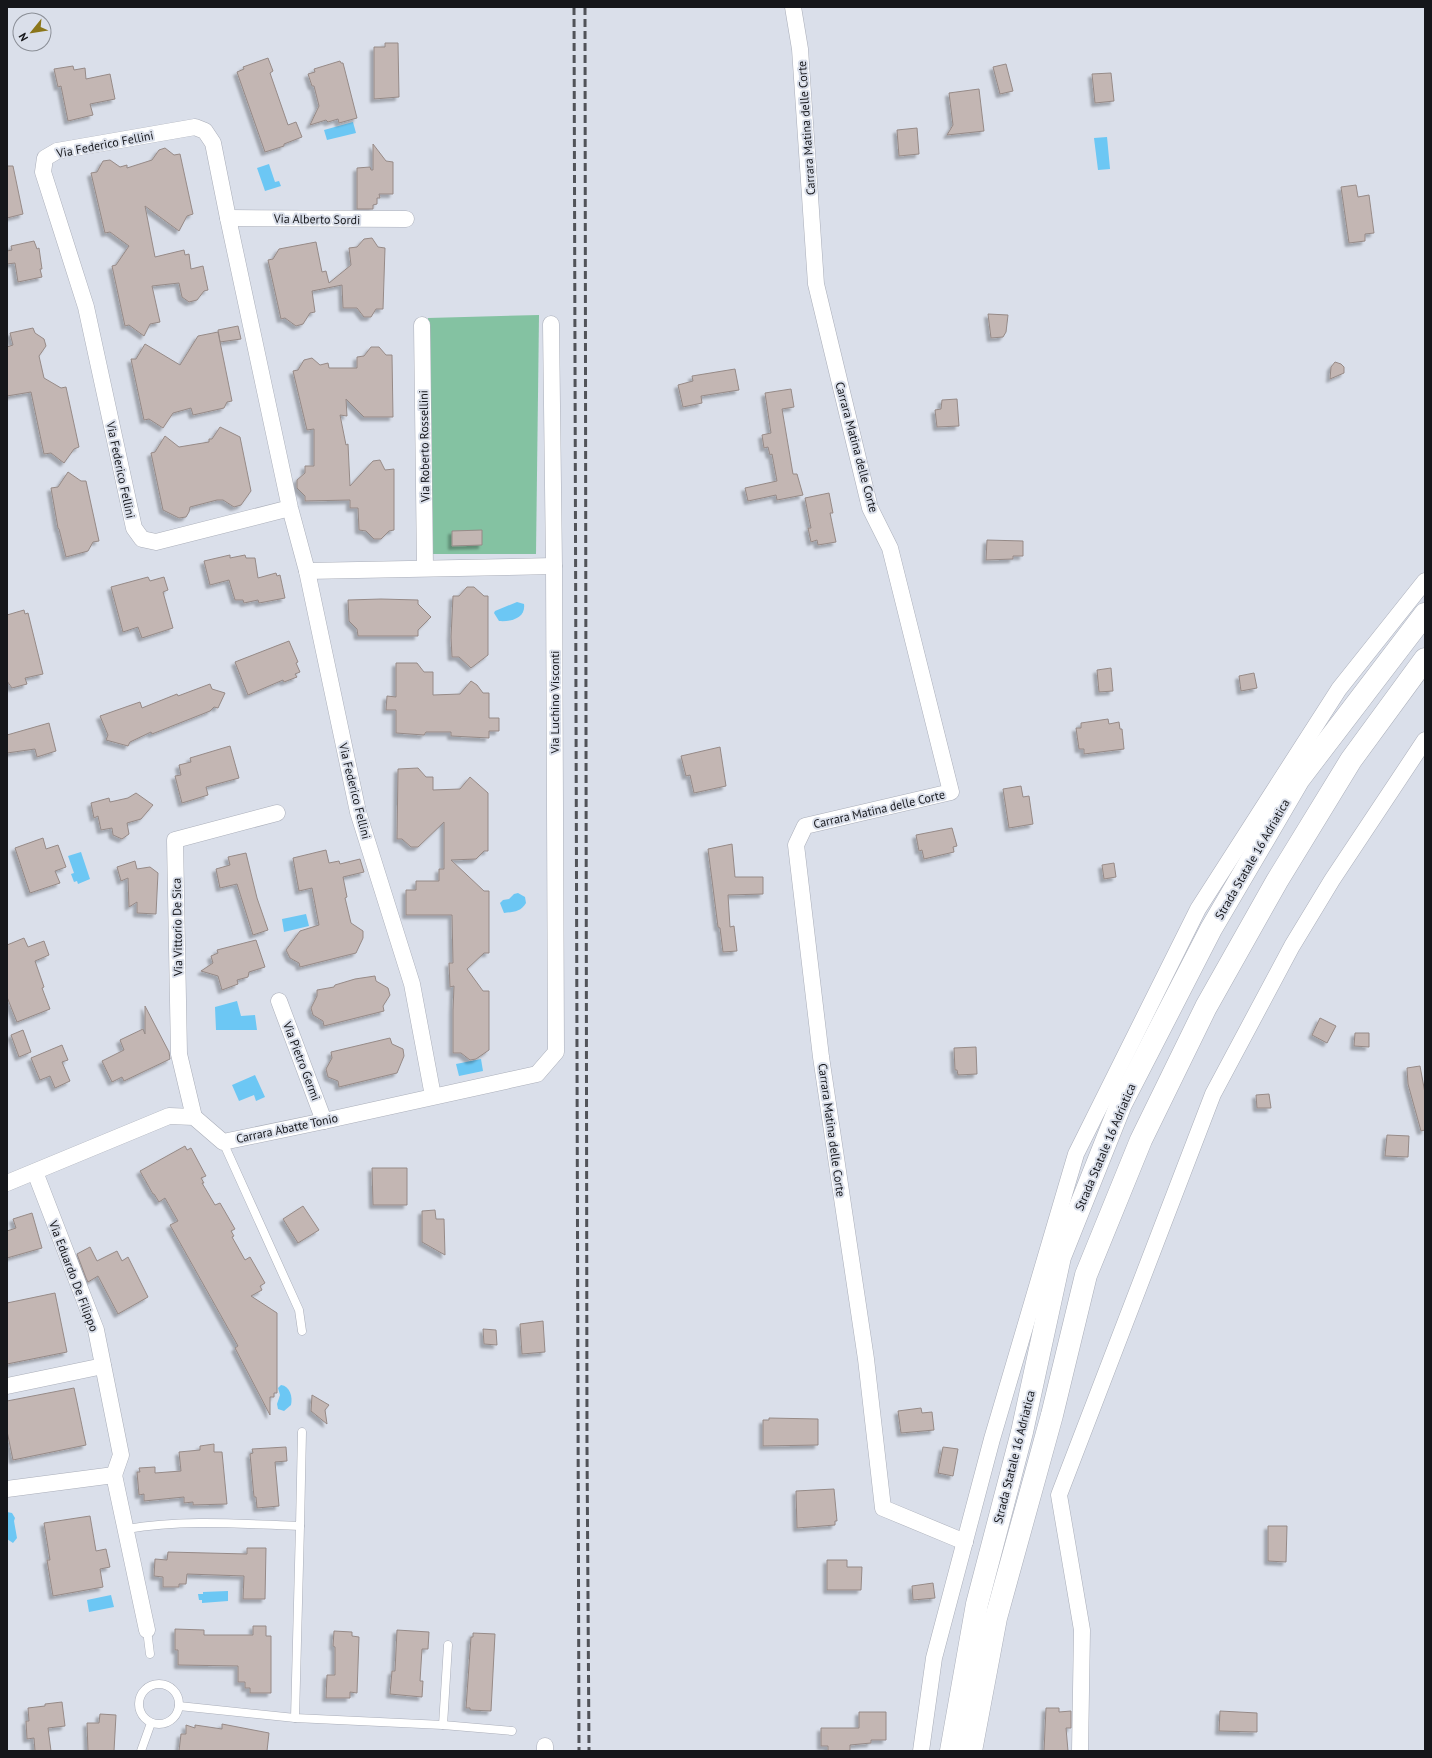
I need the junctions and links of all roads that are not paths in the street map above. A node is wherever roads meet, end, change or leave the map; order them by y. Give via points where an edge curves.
1 (793, 7) edge
2 (228, 218) junction
3 (406, 219) dead end
4 (551, 324) dead end
5 (422, 325) dead end
6 (290, 508) junction
7 (554, 566) junction
8 (425, 568) junction
9 (307, 571) junction
10 (1425, 581) edge
11 (1425, 614) edge
12 (1425, 659) edge
13 (1425, 740) edge
14 (277, 813) dead end
15 (279, 1000) dead end
16 (537, 1074) joint
17 (433, 1096) junction
18 (194, 1117) junction
19 (324, 1121) junction
20 (223, 1142) junction
21 (35, 1172) junction
22 (7, 1183) edge
23 (302, 1331) dead end
24 (103, 1366) junction
25 (7, 1386) edge
26 (302, 1432) dead end
27 (114, 1475) junction
28 (7, 1489) edge
29 (300, 1526) junction
30 (127, 1529) junction
31 (965, 1542) junction
32 (148, 1630) joint
33 (448, 1645) dead end
34 (150, 1654) dead end
35 (179, 1706) junction
36 (295, 1718) junction
37 (151, 1723) junction
38 (443, 1725) junction
39 (512, 1731) dead end
40 (140, 1751) edge
41 (921, 1751) edge
42 (951, 1751) edge
43 (971, 1751) edge
44 (1080, 1751) edge

1 - 31 street, Carrara Matina delle Corte via 800,49 816,284 870,508 890,548 950,792 805,826 796,845 821,1057 866,1359 883,1508
2 - 3 street, Via Alberto Sordi
2 - 6 street, Via Federico Fellini
2 - 6 street, Via Federico Fellini via 213,142 205,131 195,127 57,152 45,158 43,172 86,307 134,528 142,539 156,542
4 - 7 street, Via Luchino Visconti
5 - 8 street, Via Roberto Rossellini
6 - 9 street, Via Federico Fellini
7 - 8 street
7 - 16 street, Via Luchino Visconti via 556,1052
8 - 9 street
9 - 17 street, Via Federico Fellini via 358,812 412,984
10 - 31 street via 1339,689 1198,909 1076,1154 992,1439
11 - 42 highway, Strada Statale 16 Adriatica via 1299,779 1211,929 1121,1104 1060,1257 1022,1432 977,1604
12 - 43 highway, Strada Statale 16 Adriatica via 1351,760 1277,881 1206,1007 1141,1140 1086,1275 1052,1415 996,1618
13 - 44 street via 1332,880 1292,946 1213,1094 1059,1495 1082,1630
14 - 18 street, Via Vittorio De Sica via 175,840 179,1054
15 - 19 street, Via Pietro Germi
16 - 17 street, Carrara Abatte Tonio
17 - 19 street, Carrara Abatte Tonio
18 - 20 street, Carrara Abatte Tonio
18 - 21 street via 169,1116
19 - 20 street, Carrara Abatte Tonio
20 - 23 lane via 299,1310
21 - 22 street
21 - 24 street, Via Eduardo De Filippo via 96,1330
24 - 25 street
24 - 27 street, Via Eduardo De Filippo via 121,1454
26 - 29 lane
27 - 28 street
27 - 30 street
29 - 30 lane via 199,1523 155,1524
29 - 36 lane
30 - 32 street
31 - 41 street via 934,1658
32 - 34 lane
33 - 38 lane
35 - 36 lane
35 - 37 lane via 170,1722
35 - 37 lane via 176,1694 168,1686 150,1686 140,1695 138,1702 141,1715
36 - 38 lane
37 - 40 lane
38 - 39 lane

